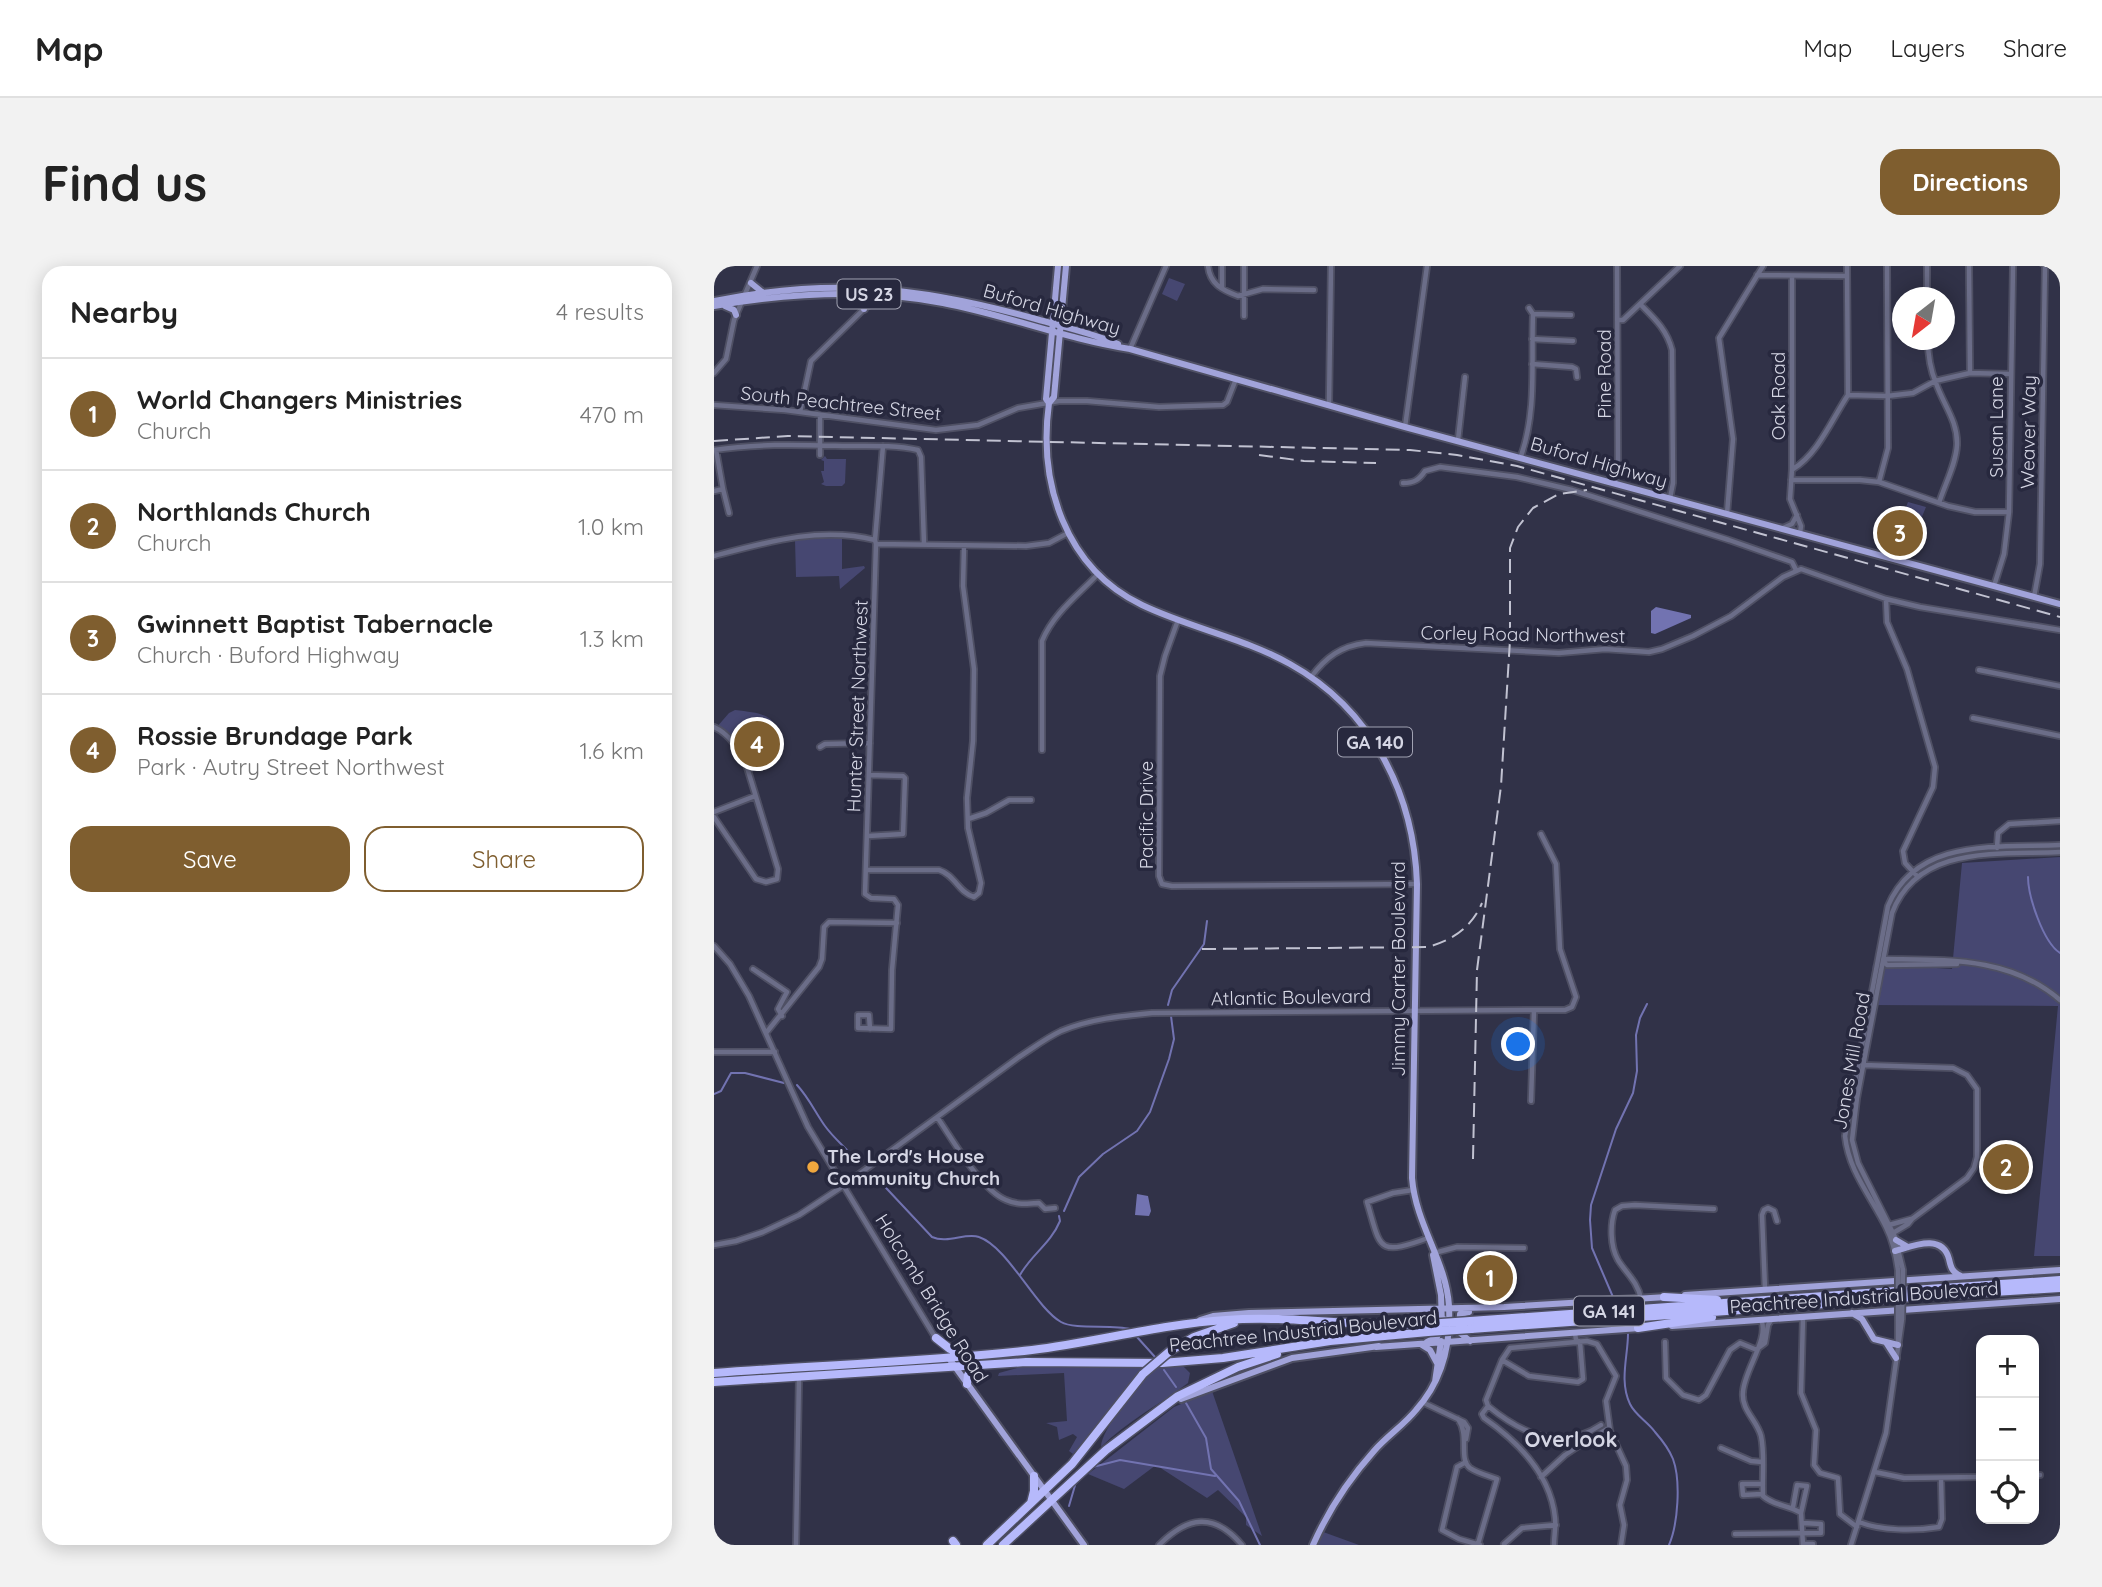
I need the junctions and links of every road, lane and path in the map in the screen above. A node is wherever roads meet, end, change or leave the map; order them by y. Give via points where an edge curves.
1 (757, 266) edge
2 (1166, 266) edge
3 (1208, 266) edge
4 (1222, 266) edge
5 (1244, 266) edge
6 (1331, 266) edge
7 (1427, 266) edge
8 (1617, 266) edge
9 (1680, 266) edge
10 (1763, 266) edge
11 (1847, 266) edge
12 (1887, 266) edge
13 (1927, 266) edge
14 (1969, 266) edge
15 (2013, 266) edge
16 (2045, 266) edge
17 (1064, 267) edge
18 (1757, 275) junction
19 (1792, 276) junction
20 (1847, 276) junction
21 (751, 284) junction
22 (1927, 287) edge
23 (1222, 289) junction
24 (1314, 290) dead end
25 (873, 291) junction
26 (768, 293) junction
27 (845, 294) junction
28 (1244, 294) junction
29 (883, 295) junction
30 (744, 298) junction
31 (715, 304) edge
32 (1640, 304) junction
33 (866, 307) junction
34 (1529, 308) dead end
35 (1054, 309) junction
36 (1533, 314) junction
37 (736, 315) junction
38 (1572, 315) dead end
39 (1244, 316) dead end
40 (1038, 320) junction
41 (1618, 320) junction
42 (1056, 328) junction
43 (1078, 337) junction
44 (1532, 339) junction
45 (1573, 341) dead end
46 (1130, 349) junction
47 (1928, 350) edge
48 (1058, 351) junction
49 (1532, 364) junction
50 (714, 373) edge
51 (1970, 373) junction
52 (2010, 374) junction
53 (1465, 377) dead end
54 (1577, 377) dead end
55 (1236, 378) junction
56 (1935, 381) junction
57 (1848, 395) junction
58 (1887, 396) junction
59 (1049, 403) junction
60 (714, 405) edge
61 (1329, 405) junction
62 (800, 412) junction
63 (820, 415) junction
64 (1405, 426) junction
65 (1458, 440) junction
66 (820, 445) junction
67 (883, 446) junction
68 (715, 450) edge
69 (820, 455) dead end
70 (1521, 456) junction
71 (1792, 469) junction
72 (1791, 480) junction
73 (1615, 482) junction
74 (1879, 482) junction
75 (1403, 483) dead end
76 (723, 489) junction
77 (714, 491) edge
78 (1670, 498) junction
79 (1939, 503) junction
80 (2009, 512) junction
81 (729, 513) dead end
82 (1727, 514) junction
83 (1797, 514) junction
84 (1783, 528) junction
85 (1068, 533) junction
86 (1800, 533) junction
87 (876, 542) junction
88 (924, 544) junction
89 (964, 546) junction
90 (714, 556) edge
91 (1796, 570) junction
92 (1098, 574) junction
93 (1994, 586) junction
94 (2034, 597) junction
95 (1886, 599) junction
96 (2060, 604) edge
97 (1178, 620) junction
98 (2060, 630) edge
99 (1979, 670) dead end
100 (1311, 677) junction
101 (2060, 686) edge
102 (1973, 718) dead end
103 (714, 727) edge
104 (2060, 736) edge
105 (870, 743) junction
106 (821, 747) dead end
107 (1042, 750) dead end
108 (869, 775) junction
109 (755, 796) junction
110 (1031, 800) dead end
111 (714, 814) edge
112 (968, 819) junction
113 (2060, 821) edge
114 (1541, 834) dead end
115 (868, 835) junction
116 (2060, 845) edge
117 (1997, 848) junction
118 (2060, 852) edge
119 (866, 870) junction
120 (1915, 874) junction
121 (1416, 884) junction
122 (897, 923) junction
123 (714, 946) edge
124 (1881, 961) junction
125 (753, 969) dead end
126 (2060, 1000) edge
127 (1413, 1010) junction
128 (1534, 1010) junction
129 (782, 1016) junction
130 (870, 1028) dead end
131 (766, 1033) junction
132 (714, 1052) edge
133 (776, 1052) junction
134 (1857, 1064) junction
135 (1863, 1065) junction
136 (1531, 1101) dead end
137 (937, 1117) junction
138 (1860, 1167) junction
139 (1853, 1170) junction
140 (843, 1185) junction
141 (1413, 1190) junction
142 (1055, 1208) dead end
143 (1714, 1209) dead end
144 (1880, 1218) junction
145 (1912, 1219) junction
146 (1777, 1221) dead end
147 (1888, 1226) junction
148 (1895, 1236) junction
149 (1427, 1238) junction
150 (714, 1245) edge
151 (1909, 1247) junction
152 (1524, 1248) dead end
153 (1897, 1251) junction
154 (1433, 1253) junction
155 (1901, 1259) junction
156 (1950, 1264) junction
157 (1435, 1267) junction
158 (1900, 1269) junction
159 (2060, 1270) edge
160 (1962, 1277) junction
161 (1941, 1279) junction
162 (2060, 1280) edge
163 (2060, 1288) edge
164 (1765, 1289) junction
165 (1896, 1295) junction
166 (1664, 1297) junction
167 (1641, 1298) junction
168 (2060, 1299) edge
169 (1748, 1301) junction
170 (1447, 1306) junction
171 (1504, 1307) junction
172 (1461, 1308) junction
173 (1422, 1309) junction
174 (1764, 1309) junction
175 (1873, 1311) junction
176 (1850, 1313) junction
177 (1802, 1316) junction
178 (1772, 1318) junction
179 (1244, 1320) junction
180 (1761, 1320) junction
181 (1181, 1325) junction
182 (1471, 1325) junction
183 (1866, 1325) junction
184 (1428, 1328) junction
185 (1638, 1328) junction
186 (1444, 1332) junction
187 (1579, 1332) junction
188 (936, 1338) junction
189 (1470, 1341) junction
190 (1460, 1342) junction
191 (1580, 1342) junction
192 (1665, 1342) dead end
193 (1886, 1343) junction
194 (1303, 1345) junction
195 (1420, 1345) junction
196 (1898, 1345) junction
197 (1376, 1347) junction
198 (1756, 1350) junction
199 (965, 1356) junction
200 (948, 1357) junction
201 (1896, 1358) junction
202 (1502, 1360) junction
203 (975, 1365) junction
204 (1437, 1365) junction
205 (954, 1366) junction
206 (714, 1373) edge
207 (799, 1377) junction
208 (714, 1382) edge
209 (1435, 1383) junction
210 (967, 1384) junction
211 (1422, 1402) junction
212 (1488, 1406) junction
213 (1163, 1407) junction
214 (1601, 1425) dead end
215 (1609, 1428) junction
216 (1586, 1435) junction
217 (1583, 1443) junction
218 (1721, 1448) dead end
219 (1465, 1462) junction
220 (1762, 1462) junction
221 (1875, 1472) junction
222 (1034, 1476) junction
223 (1976, 1476) edge
224 (1541, 1477) junction
225 (1941, 1478) junction
226 (1762, 1484) junction
227 (1762, 1494) junction
228 (1048, 1496) junction
229 (1029, 1506) junction
230 (1793, 1507) junction
231 (1801, 1513) junction
232 (1802, 1523) junction
233 (1556, 1525) junction
234 (1858, 1525) junction
235 (1735, 1534) dead end
236 (1803, 1534) junction
237 (1504, 1544) edge
238 (1803, 1544) edge
239 (1813, 1544) edge
240 (796, 1545) edge
241 (987, 1545) edge
242 (996, 1545) edge
243 (1003, 1545) edge
244 (1084, 1545) edge
245 (1159, 1545) edge
246 (1242, 1545) edge
247 (1313, 1545) edge
248 (1479, 1545) edge
249 (1554, 1545) edge
250 (1620, 1545) edge
251 (1851, 1545) edge

1 - 21 street
2 - 46 street
3 - 23 street via 1210,278
4 - 23 street
5 - 28 street
6 - 61 street
7 - 64 street
8 - 41 street, Pine Road
9 - 32 street
10 - 18 street
11 - 20 street
12 - 58 street
13 - 22 street
14 - 51 street
15 - 52 street, Susan Lane
16 - 94 street, Weaver Way via 2040,564
17 - 35 main road, Jimmy Carter Boulevard / GA 140
17 - 42 main road, Jimmy Carter Boulevard / GA 140
18 - 19 street
18 - 82 street via 1719,338 1733,439
19 - 20 street
19 - 71 street, Oak Road
20 - 57 street
21 - 26 main road
21 - 30 street
23 - 28 street
24 - 28 street via 1263,289
25 - 26 main road, Buford Highway / US 23 via 824,287
25 - 27 main road, Buford Highway / US 23
25 - 29 main road, Buford Highway / US 23
25 - 33 street
25 - 40 main road, Buford Highway / US 23 via 946,296
26 - 30 main road, Buford Highway / US 23
27 - 30 main road, Buford Highway / US 23
27 - 33 main road via 864,298
28 - 39 street
29 - 33 main road
29 - 42 main road, Buford Highway / US 23 via 944,303
30 - 31 main road, Buford Highway / US 23
30 - 37 street
31 - 37 main road via 731,308
32 - 41 street
32 - 78 street via 1661,324 1672,350
33 - 62 street via 811,361
34 - 36 street
35 - 40 main road
35 - 42 main road, Jimmy Carter Boulevard / GA 140
36 - 38 street
36 - 44 street
37 - 50 street via 726,359
40 - 42 main road, Buford Highway / US 23
41 - 73 street, Pine Road
42 - 43 main road, Buford Highway / US 23
42 - 46 main road, Buford Highway / US 23 via 1105,338
42 - 48 main road, Jimmy Carter Boulevard / GA 140
42 - 59 main road, Jimmy Carter Boulevard / GA 140
43 - 46 main road, Buford Highway / US 23
43 - 48 main road via 1066,341
44 - 45 street
44 - 49 street
46 - 55 main road, Buford Highway / US 23
47 - 56 street
48 - 59 main road, Jimmy Carter Boulevard / GA 140 via 1054,397
49 - 54 street via 1572,367
49 - 70 street via 1529,430
51 - 52 street
51 - 56 street
52 - 80 street, Susan Lane
53 - 65 street
55 - 59 street, South Peachtree Street via 1223,405
55 - 61 main road, Buford Highway / US 23
56 - 58 street via 1913,393
56 - 79 street via 1955,425 1957,446
57 - 58 street
57 - 71 street via 1803,463
58 - 74 street via 1888,448
59 - 63 street, South Peachtree Street via 1018,408 978,425 936,430
59 - 85 main road, Jimmy Carter Boulevard / GA 140 via 1048,471 1053,499
60 - 62 street, South Peachtree Street
61 - 64 main road, Buford Highway / US 23
62 - 63 street, South Peachtree Street
63 - 66 street
64 - 65 main road, Buford Highway / US 23
65 - 70 main road, Buford Highway / US 23
66 - 67 street
66 - 68 street
66 - 69 street
67 - 87 street, Hunter Street Northwest
67 - 88 street via 918,450 922,457
68 - 76 street
70 - 73 main road, Buford Highway / US 23
71 - 72 street, Oak Road
72 - 74 street
72 - 83 street, Oak Road via 1790,499
73 - 78 main road, Buford Highway / US 23
74 - 79 street
75 - 91 street via 1412,483 1425,471 1440,467 1533,480 1729,540 1792,562
76 - 77 street
76 - 81 street
78 - 82 main road, Buford Highway / US 23
79 - 80 street via 1975,512
80 - 93 street, Susan Lane
82 - 84 main road, Buford Highway / US 23
83 - 84 street via 1792,524
83 - 86 street, Oak Road
84 - 86 main road, Buford Highway / US 23
85 - 89 street via 1032,546
85 - 92 main road, Jimmy Carter Boulevard / GA 140
86 - 93 main road, Buford Highway / US 23
87 - 88 street
87 - 90 street via 833,534 802,536
87 - 105 street, Hunter Street Northwest
88 - 89 street
89 - 112 street via 963,586 974,666
91 - 95 street via 1808,570
91 - 100 street, Corley Road Northwest via 1731,616 1649,652 1559,653 1366,643 1340,649
92 - 97 main road, Jimmy Carter Boulevard / GA 140 via 1138,603
92 - 107 street via 1053,620 1042,641
93 - 94 main road, Buford Highway / US 23
94 - 96 main road, Buford Highway / US 23
95 - 98 street
95 - 120 street via 1887,622 1907,669 1935,767 1933,788 1903,850 1905,863
97 - 100 main road, Jimmy Carter Boulevard / GA 140 via 1269,653
97 - 121 street, Pacific Drive via 1160,676 1162,884
99 - 101 street
100 - 121 main road, Jimmy Carter Boulevard / GA 140 via 1347,707 1389,766 1413,839
102 - 104 street
103 - 109 street via 738,748
105 - 106 street
105 - 108 street, Hunter Street Northwest
108 - 115 street, Hunter Street Northwest
108 - 115 street via 905,778 903,834
109 - 111 street
109 - 111 street via 777,879 755,878
110 - 112 street via 1009,800
112 - 119 street via 981,883 977,896 965,893 950,875 939,870
113 - 117 street via 2009,824 1998,833
114 - 128 street, Atlantic Boulevard via 1556,864 1560,948 1576,998 1565,1010
115 - 119 street, Hunter Street Northwest
116 - 117 street, Jones Mill Road
117 - 120 street, Jones Mill Road via 1944,854
118 - 120 street, Jones Mill Road via 1962,857
119 - 122 street via 865,894 897,901
120 - 124 street, Jones Mill Road via 1896,890 1888,906
121 - 127 main road, Jimmy Carter Boulevard / GA 140
122 - 129 street via 826,924 819,967
122 - 130 street via 891,1029
123 - 131 street, Holcomb Bridge Road via 739,978
124 - 126 street via 2004,968 2026,976
124 - 134 street, Jones Mill Road
124 - 135 street, Jones Mill Road
125 - 129 street via 787,992 778,1009
127 - 128 street, Atlantic Boulevard
127 - 137 street, Atlantic Boulevard via 1112,1017 1061,1031
127 - 141 main road, Jimmy Carter Boulevard / GA 140
128 - 136 street
129 - 131 street
131 - 133 street, Holcomb Bridge Road
132 - 133 street
133 - 140 street, Holcomb Bridge Road via 808,1127
134 - 135 street
134 - 139 street, Jones Mill Road via 1845,1130
135 - 138 street, Jones Mill Road via 1852,1135
135 - 145 street via 1953,1068 1967,1075 1977,1089 1974,1168
137 - 140 street, Atlantic Boulevard
137 - 142 street via 997,1196 1017,1204
138 - 139 street
138 - 147 street, Jones Mill Road
139 - 144 street, Jones Mill Road
140 - 150 street, Atlantic Boulevard via 770,1228
140 - 188 street, Holcomb Bridge Road
141 - 149 main road, Jimmy Carter Boulevard / GA 140
141 - 149 street via 1367,1202 1377,1238 1392,1248
143 - 167 street via 1634,1205 1615,1210 1611,1225 1617,1259
144 - 147 street, Jones Mill Road
144 - 158 street, Jones Mill Road
145 - 147 street
145 - 148 street
146 - 164 street via 1773,1209 1763,1212
147 - 148 street, Jones Mill Road
147 - 153 street, Jones Mill Road
148 - 151 main road
148 - 153 street, Jones Mill Road
149 - 154 main road, Jimmy Carter Boulevard / GA 140
151 - 153 main road
151 - 155 main road
151 - 156 main road via 1937,1245 1946,1251
152 - 154 street via 1457,1247
153 - 155 street
153 - 158 street
154 - 157 main road, Jimmy Carter Boulevard / GA 140
154 - 170 main road, Jimmy Carter Boulevard / GA 140 via 1441,1266
155 - 158 street
156 - 160 main road
156 - 161 main road
157 - 170 main road, Jimmy Carter Boulevard / GA 140
157 - 173 main road via 1440,1299
158 - 196 street, bridge
159 - 160 main road, Peachtree Industrial Boulevard
160 - 161 main road, Peachtree Industrial Boulevard
161 - 164 main road, Peachtree Industrial Boulevard
162 - 165 highway, Peachtree Industrial Boulevard / GA 141
163 - 165 highway, Peachtree Industrial Boulevard / GA 141
164 - 166 main road, Peachtree Industrial Boulevard
165 - 169 highway, Peachtree Industrial Boulevard / GA 141
165 - 174 highway, Peachtree Industrial Boulevard / GA 141
166 - 167 main road, Peachtree Industrial Boulevard
166 - 169 highway
167 - 171 main road, Peachtree Industrial Boulevard
168 - 175 main road, Peachtree Industrial Boulevard
169 - 182 highway, Peachtree Industrial Boulevard / GA 141
170 - 172 main road, Peachtree Industrial Boulevard
170 - 173 main road, Peachtree Industrial Boulevard
170 - 186 main road, Jimmy Carter Boulevard / GA 140
171 - 172 main road, Peachtree Industrial Boulevard
171 - 189 main road via 1460,1314 1459,1332
172 - 186 main road via 1452,1314
173 - 181 main road, Peachtree Industrial Boulevard via 1249,1313
173 - 186 main road via 1438,1318
174 - 182 highway, Peachtree Industrial Boulevard / GA 141
174 - 185 highway
175 - 176 main road, Peachtree Industrial Boulevard
175 - 183 main road
176 - 177 main road, Peachtree Industrial Boulevard
176 - 183 main road
177 - 178 main road, Peachtree Industrial Boulevard
177 - 234 street via 1801,1394 1815,1430 1814,1465 1820,1473 1838,1478 1840,1514
178 - 180 main road, Peachtree Industrial Boulevard
178 - 198 street via 1765,1343
179 - 181 highway, Peachtree Industrial Boulevard
179 - 184 highway, Peachtree Industrial Boulevard / GA 141 via 1284,1318
179 - 228 highway, GA 141, bridge via 1170,1351 1143,1374
180 - 185 main road, Peachtree Industrial Boulevard
180 - 198 street via 1764,1329
181 - 199 highway, Peachtree Industrial Boulevard via 1076,1344
182 - 184 highway, Peachtree Industrial Boulevard / GA 141, bridge
183 - 193 main road via 1872,1337
184 - 194 highway, Peachtree Industrial Boulevard / GA 141
185 - 187 main road, Peachtree Industrial Boulevard
186 - 190 main road
186 - 190 main road, Peachtree Industrial Boulevard
186 - 195 main road, Peachtree Industrial Boulevard
186 - 197 main road via 1432,1341
186 - 204 main road, Jimmy Carter Boulevard / GA 140
186 - 209 main road, Jimmy Carter Boulevard / GA 140 via 1441,1372
187 - 189 main road, Peachtree Industrial Boulevard
187 - 191 street via 1576,1339
188 - 199 highway
188 - 200 street, Holcomb Bridge Road
189 - 190 main road, Peachtree Industrial Boulevard
190 - 209 main road via 1449,1352 1443,1374
191 - 202 street via 1513,1347
191 - 202 street via 1583,1379 1578,1382 1529,1376
191 - 215 street via 1597,1344 1615,1373 1606,1401
192 - 198 street via 1666,1378 1683,1395 1699,1400 1732,1347 1741,1343
193 - 196 main road
193 - 201 main road
194 - 203 highway, Peachtree Industrial Boulevard via 1162,1363
194 - 213 highway, GA 141 via 1222,1373
195 - 197 main road, Peachtree Industrial Boulevard
195 - 204 main road via 1430,1350
196 - 201 street
197 - 213 main road via 1292,1358
198 - 220 street via 1742,1394 1761,1434
199 - 200 highway, Peachtree Industrial Boulevard
200 - 205 main road, Holcomb Bridge Road
200 - 206 highway, Peachtree Industrial Boulevard
201 - 221 street
202 - 212 street via 1486,1400
203 - 205 highway, Peachtree Industrial Boulevard
203 - 210 highway
204 - 209 main road, Jimmy Carter Boulevard / GA 140
205 - 207 highway, Peachtree Industrial Boulevard
205 - 210 main road, Holcomb Bridge Road
207 - 208 highway, Peachtree Industrial Boulevard
207 - 240 street
209 - 211 main road, Jimmy Carter Boulevard / GA 140
210 - 222 main road, Holcomb Bridge Road
211 - 219 street via 1464,1422 1468,1428
211 - 247 main road, Jimmy Carter Boulevard / GA 140 via 1356,1474
212 - 216 street via 1506,1421 1533,1433 1562,1439
212 - 224 street via 1482,1414 1532,1461
213 - 228 highway, GA 141
214 - 216 street
215 - 217 street
215 - 250 street via 1626,1466
216 - 217 street
217 - 224 street
218 - 220 street
219 - 248 street via 1497,1479
219 - 248 street via 1457,1467 1441,1530
220 - 226 street
221 - 225 street
221 - 234 street
222 - 228 main road, Holcomb Bridge Road
222 - 229 highway
223 - 225 street
224 - 233 street
225 - 234 street via 1939,1527
226 - 227 street
226 - 227 street via 1742,1484 1743,1494
227 - 230 street via 1769,1502
228 - 229 highway, GA 141
228 - 242 highway
228 - 243 highway, GA 141
228 - 244 main road, Holcomb Bridge Road
229 - 241 highway, GA 141
230 - 231 street
230 - 231 street via 1797,1485 1807,1486
231 - 232 street
232 - 236 street
232 - 236 street via 1821,1524 1821,1533
233 - 237 street via 1522,1528
233 - 249 street
234 - 251 street
235 - 236 street
236 - 238 street
238 - 239 street
245 - 246 street via 1174,1530 1195,1520 1231,1533

